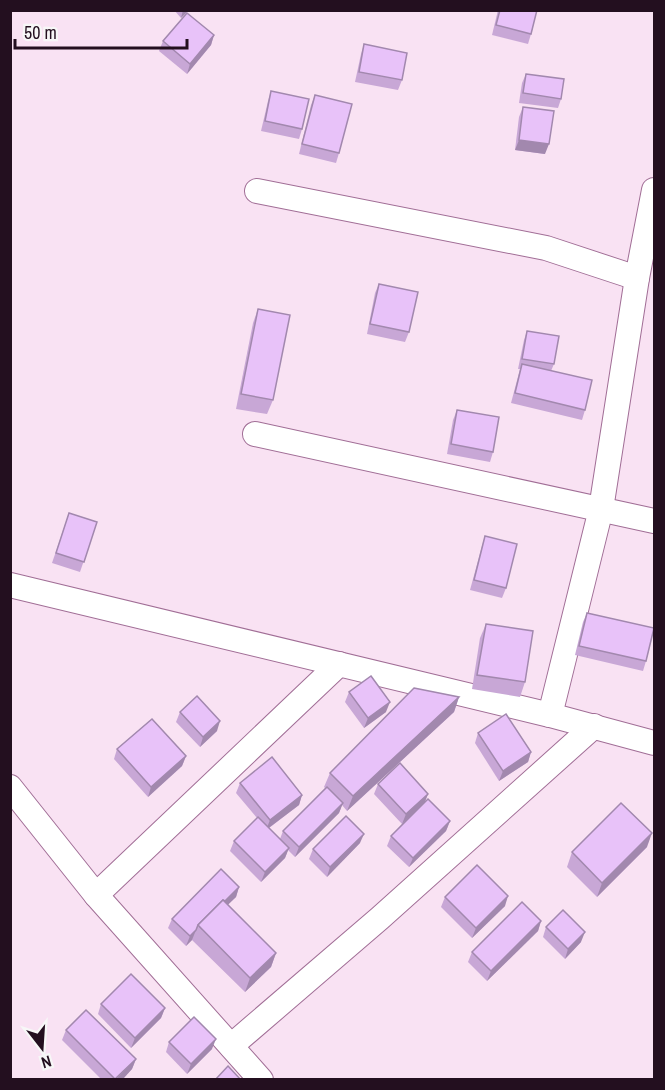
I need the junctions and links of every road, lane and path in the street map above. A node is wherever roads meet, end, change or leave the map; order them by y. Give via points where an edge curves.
1 (654, 190) edge
2 (257, 192) dead end
3 (637, 278) junction
4 (255, 434) dead end
5 (601, 509) junction
6 (654, 521) edge
7 (10, 585) edge
8 (339, 664) junction
9 (550, 715) junction
10 (594, 726) junction
11 (654, 743) edge
12 (10, 787) edge
13 (96, 895) junction
14 (231, 1046) junction
15 (261, 1080) edge

1 - 3 street
2 - 3 street via 546,248
3 - 5 street
4 - 5 street
5 - 6 street
5 - 9 street
7 - 8 street
8 - 9 street
8 - 13 street
9 - 10 street
10 - 11 street
10 - 14 street
12 - 13 street
13 - 14 street
14 - 15 street

